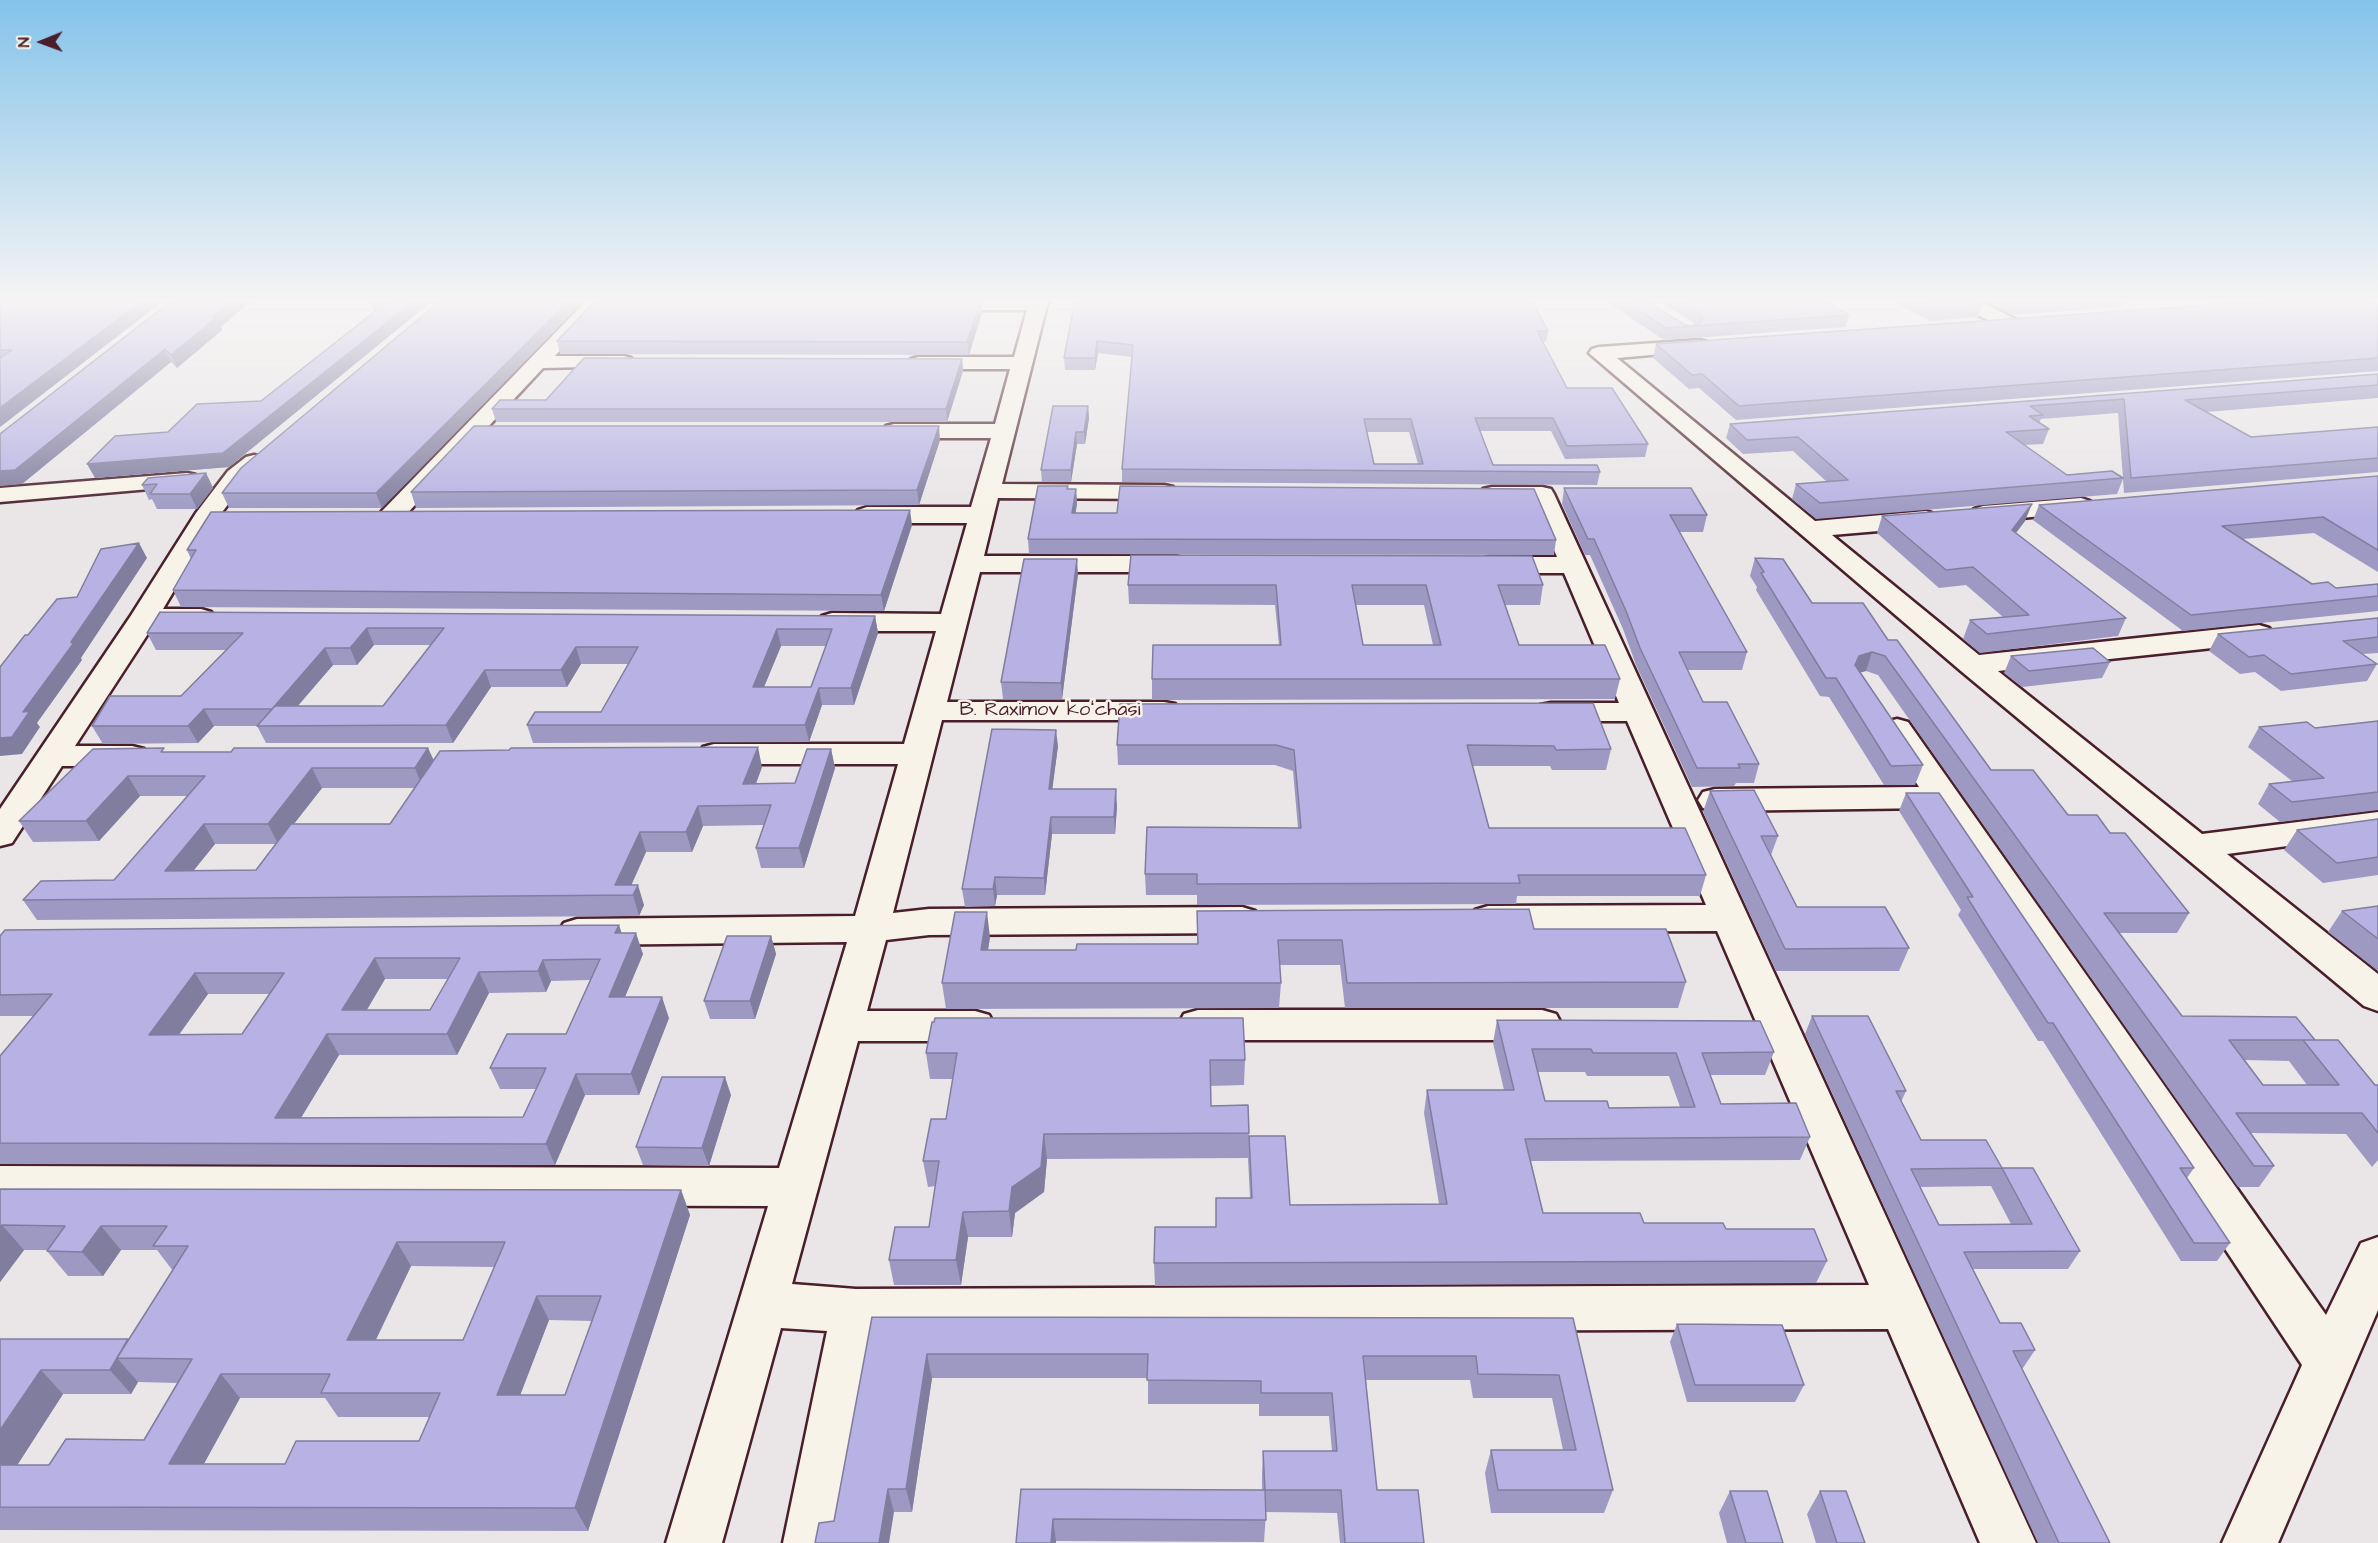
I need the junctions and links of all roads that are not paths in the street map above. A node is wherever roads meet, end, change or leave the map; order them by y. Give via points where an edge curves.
1 (528, 373) edge
2 (1018, 373) edge
3 (1627, 373) edge
4 (472, 431) junction
5 (507, 431) edge
6 (874, 431) edge
7 (1004, 431) junction
8 (273, 445) edge
9 (237, 476) junction
10 (1196, 492) edge
11 (1459, 494) edge
12 (0, 495) edge
13 (986, 503) junction
14 (2105, 504) edge
15 (840, 515) edge
16 (427, 516) edge
17 (240, 517) edge
18 (205, 518) junction
19 (1808, 529) junction
20 (969, 564) junction
21 (1193, 564) edge
22 (1467, 565) edge
23 (1574, 565) junction
24 (144, 617) junction
25 (227, 618) edge
26 (809, 622) edge
27 (951, 623) junction
28 (2285, 632) edge
29 (1972, 665) junction
30 (1878, 701) edge
31 (928, 711) junction
32 (1187, 711) edge
33 (1521, 712) edge
34 (1640, 712) junction
35 (689, 754) edge
36 (916, 754) junction
37 (53, 756) junction
38 (161, 756) edge
39 (1944, 797) junction
40 (1680, 800) junction
41 (2378, 823) edge
42 (0, 835) edge
43 (2196, 846) junction
44 (1732, 918) junction
45 (1277, 920) edge
46 (1457, 920) edge
47 (870, 929) junction
48 (548, 932) edge
49 (2378, 996) edge
50 (1578, 1025) edge
51 (842, 1026) junction
52 (1008, 1026) edge
53 (1163, 1026) edge
54 (0, 1185) edge
55 (796, 1187) junction
56 (2378, 1258) edge
57 (762, 1304) junction
58 (1905, 1307) junction
59 (856, 1311) junction
60 (2329, 1362) junction
61 (694, 1543) edge
62 (811, 1543) edge
63 (2008, 1543) edge
64 (2250, 1543) edge

1 - 4 street
2 - 7 street
3 - 19 street via 1707,431
4 - 5 street
4 - 16 street via 380,516
6 - 7 street
7 - 13 street
8 - 9 street
9 - 12 street
9 - 18 street
10 - 13 street
11 - 23 street via 1554,494
13 - 15 street
13 - 20 street
14 - 19 street
17 - 18 street
18 - 24 street
19 - 29 street
20 - 21 street
20 - 27 street
22 - 23 street
23 - 34 street
24 - 25 street
24 - 37 street
26 - 27 street
27 - 31 street
28 - 29 street
29 - 43 street
30 - 39 street
31 - 32 street, B. Raximov koʻchasi
31 - 36 street
33 - 34 street
34 - 40 street
35 - 36 street
36 - 47 street
37 - 38 street
37 - 42 street
39 - 40 street
39 - 60 street
40 - 44 street
41 - 43 street
43 - 49 street
44 - 46 street
44 - 58 street via 1762,1025
45 - 47 street via 929,922
47 - 48 street
47 - 51 street
50 - 53 street
51 - 52 street
51 - 55 street
54 - 55 street
55 - 57 street
56 - 60 street
57 - 59 street
57 - 61 street
58 - 59 street
58 - 63 street
59 - 62 street
60 - 64 street

